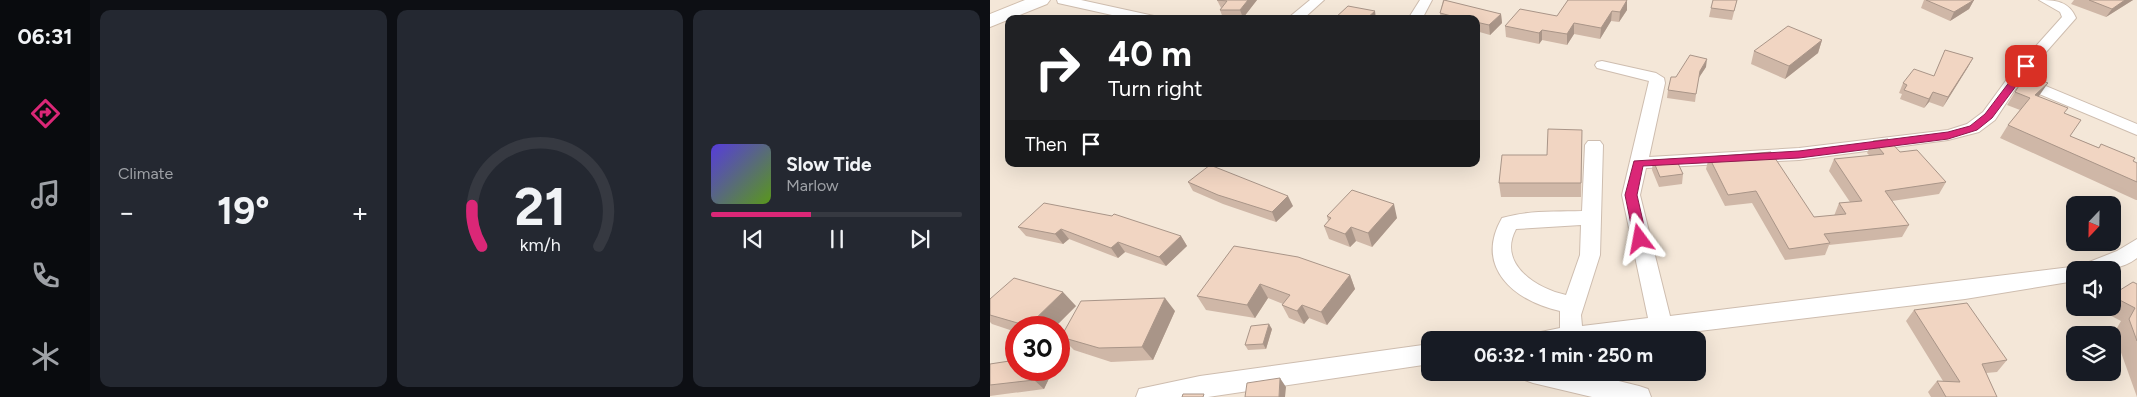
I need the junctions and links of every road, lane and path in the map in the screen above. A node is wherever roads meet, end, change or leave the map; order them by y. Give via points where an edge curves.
1 (1041, 0) edge
2 (1063, 0) edge
3 (1318, 0) edge
4 (1426, 0) edge
5 (2045, 0) edge
6 (1132, 15) edge
7 (1299, 15) edge
8 (1417, 15) edge
9 (990, 20) edge
10 (1602, 65) dead end
11 (2015, 78) junction
12 (2137, 130) edge
13 (1594, 145) dead end
14 (1638, 163) junction
15 (1592, 218) junction
16 (2137, 247) edge
17 (2113, 261) edge
18 (2066, 274) edge
19 (1572, 305) junction
20 (1661, 326) junction
21 (1571, 331) edge
22 (1621, 331) edge
23 (1421, 355) edge
24 (1571, 381) edge
25 (1148, 397) edge
26 (1639, 397) edge

1 - 9 main road
2 - 6 street
3 - 7 street
4 - 8 street
5 - 11 street via 2066,10 2069,18
10 - 14 street via 1656,78
11 - 12 street
11 - 14 street via 1989,116 1973,128 1948,135 1799,154
13 - 15 street
14 - 20 street via 1632,204
15 - 19 street via 1590,255
15 - 19 street via 1526,220 1509,223 1501,234 1501,253 1515,278 1535,294
16 - 17 street
18 - 20 street via 1965,290
19 - 21 street
20 - 22 street
23 - 25 street
24 - 26 street

